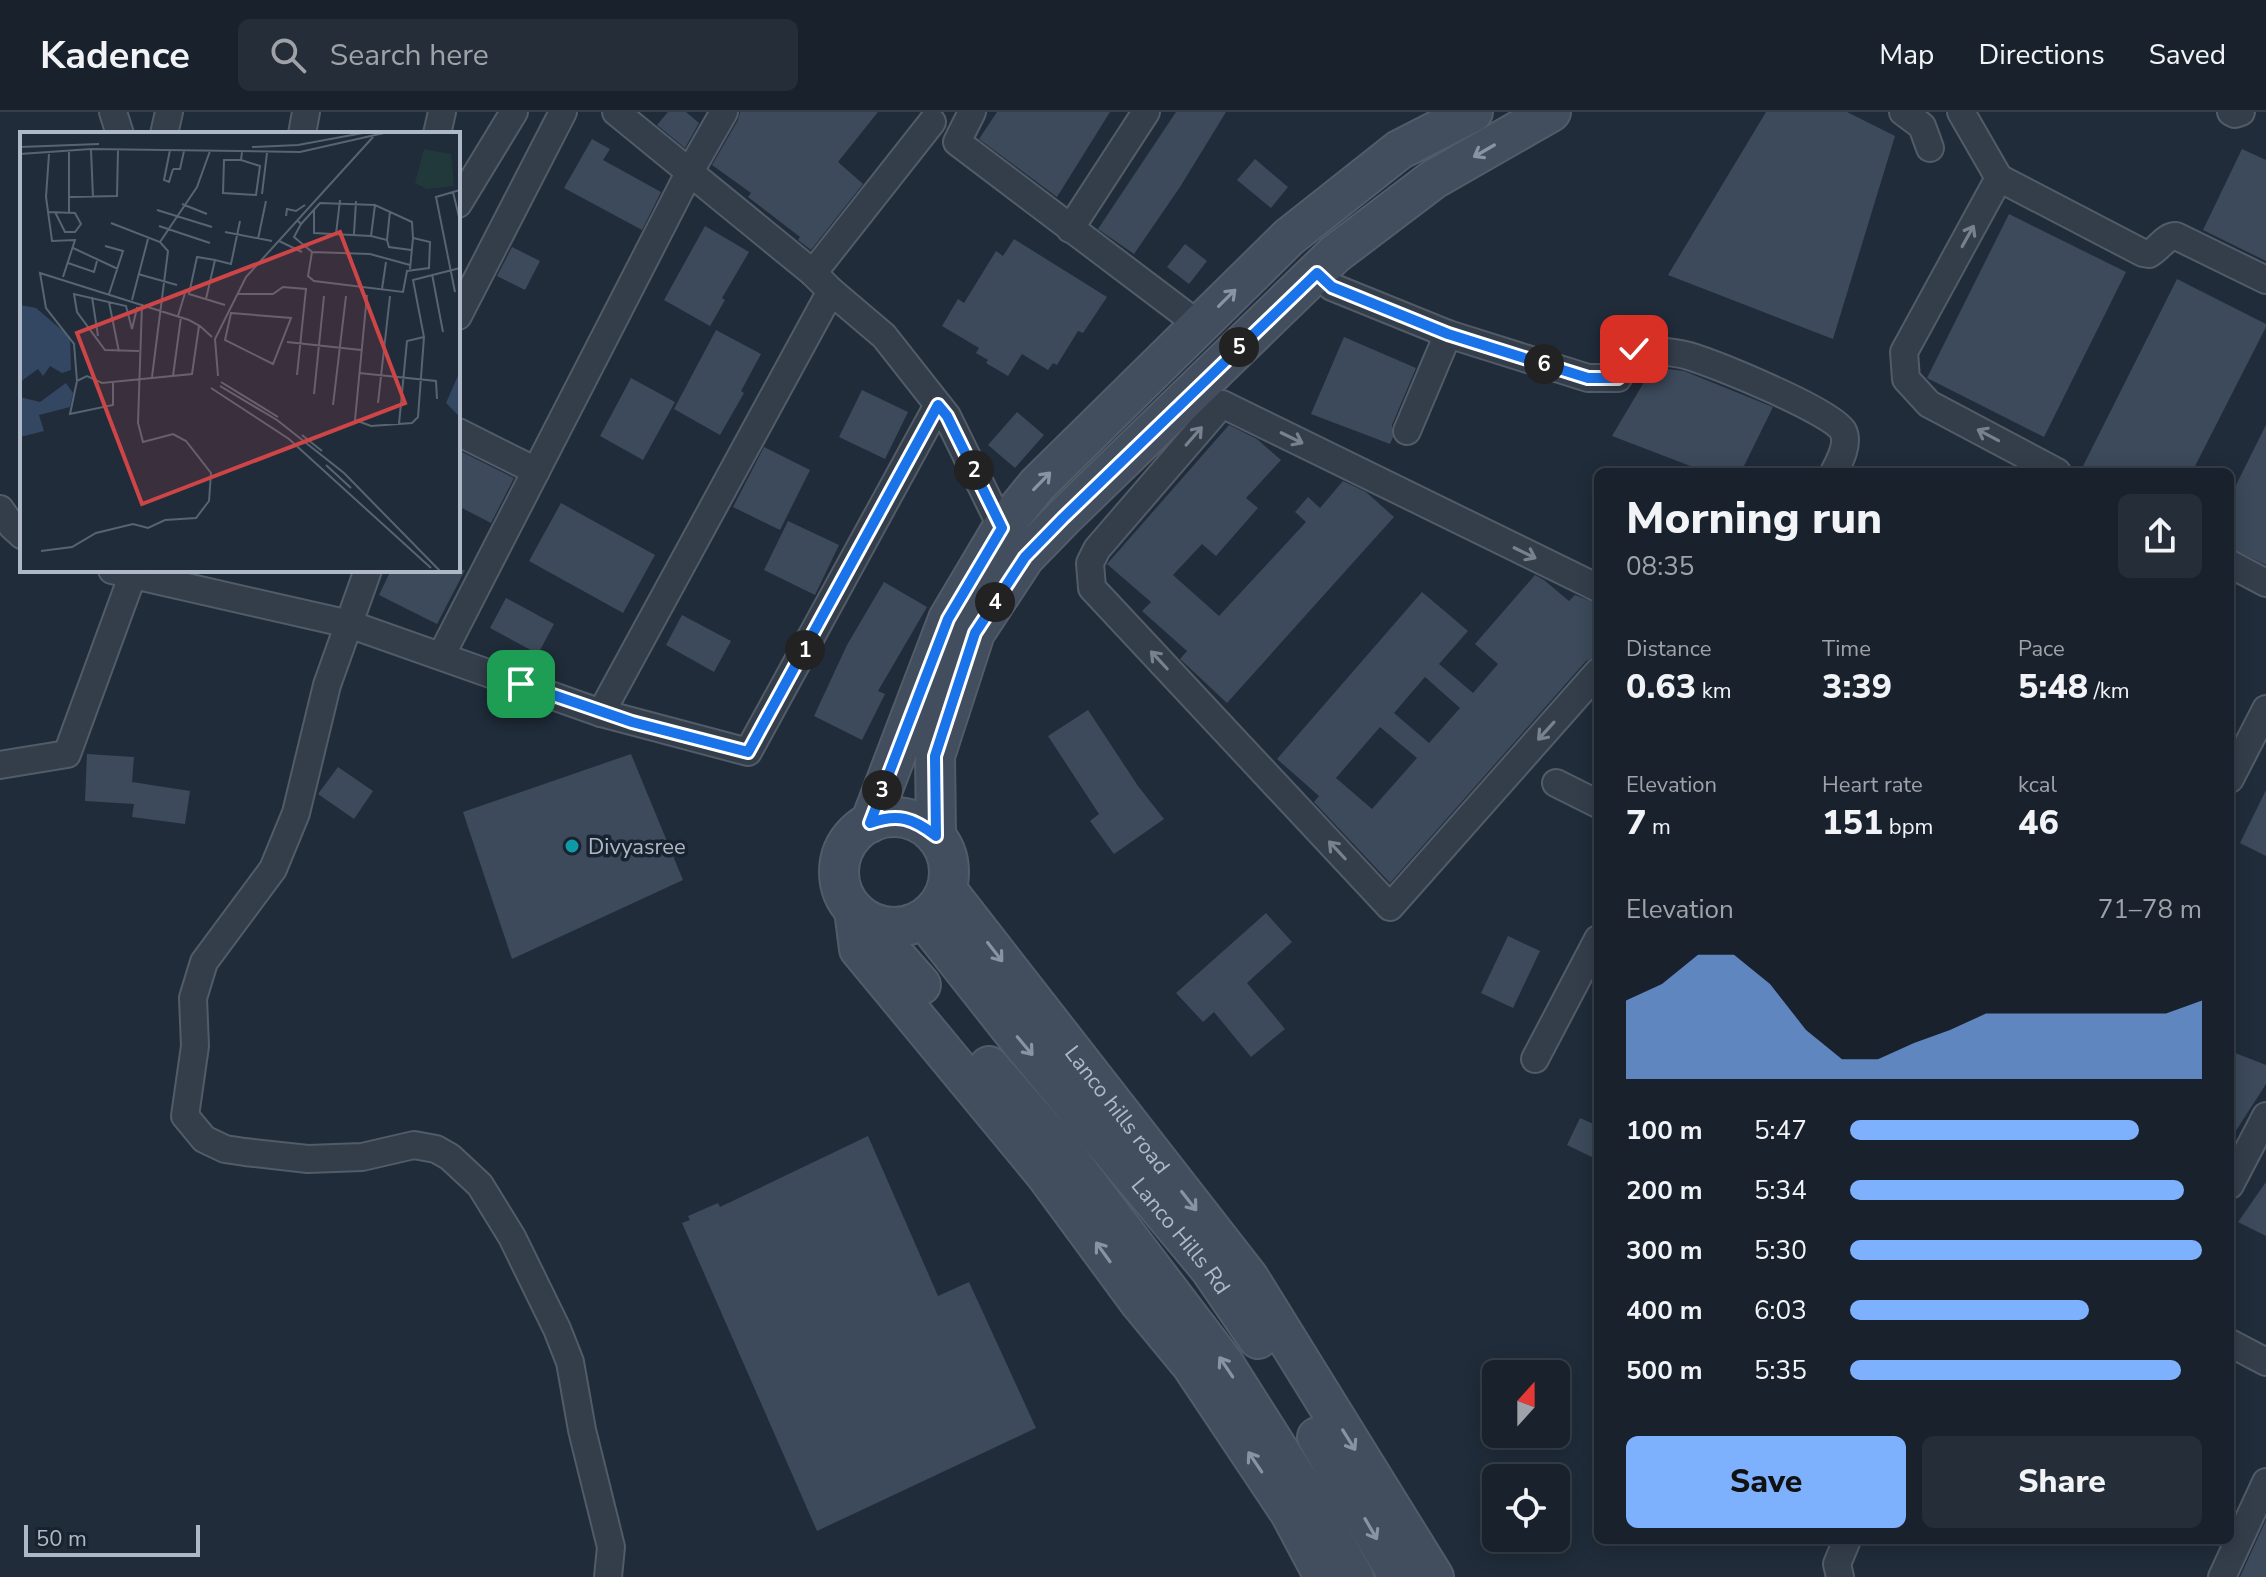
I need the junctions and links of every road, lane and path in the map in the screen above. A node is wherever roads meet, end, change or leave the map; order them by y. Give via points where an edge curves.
1 (113, 112) edge
2 (169, 112) edge
3 (306, 112) edge
4 (442, 112) edge
5 (514, 112) edge
6 (616, 112) edge
7 (724, 112) edge
8 (972, 112) edge
9 (1146, 112) edge
10 (1473, 112) edge
11 (1551, 112) edge
12 (1903, 112) edge
13 (1961, 112) edge
14 (559, 113) edge
15 (932, 122) dead end
16 (119, 132) edge
17 (164, 132) edge
18 (302, 132) edge
19 (437, 132) edge
20 (1930, 148) dead end
21 (689, 173) junction
22 (1999, 178) junction
23 (460, 201) edge
24 (1070, 229) junction
25 (1317, 273) junction
26 (2266, 280) edge
27 (822, 282) junction
28 (460, 312) edge
29 (1199, 325) junction
30 (1448, 334) junction
31 (938, 405) junction
32 (1407, 431) dead end
33 (460, 433) edge
34 (1141, 458) junction
35 (1836, 468) edge
36 (2049, 468) edge
37 (536, 471) junction
38 (1147, 490) junction
39 (0, 509) edge
40 (1002, 528) junction
41 (20, 533) edge
42 (2234, 566) edge
43 (122, 572) edge
44 (367, 572) edge
45 (2266, 583) edge
46 (1594, 586) edge
47 (349, 624) junction
48 (441, 656) junction
49 (1594, 677) edge
50 (2266, 709) edge
51 (601, 713) junction
52 (0, 765) edge
53 (2234, 771) edge
54 (1556, 783) dead end
55 (1594, 802) edge
56 (870, 823) junction
57 (944, 864) junction
58 (854, 910) junction
59 (924, 919) junction
60 (887, 927) junction
61 (1594, 947) edge
62 (1535, 1059) dead end
63 (2266, 1116) edge
64 (1055, 1164) junction
65 (2234, 1177) edge
66 (1269, 1333) junction
67 (2234, 1345) edge
68 (2266, 1362) edge
69 (2266, 1482) edge
70 (1300, 1507) junction
71 (1845, 1544) edge
72 (608, 1577) edge
73 (1324, 1577) edge
74 (1354, 1577) edge
75 (1399, 1577) edge
76 (1434, 1577) edge
77 (1840, 1577) edge
78 (2222, 1577) edge

1 - 16 street
2 - 17 street
3 - 18 street
4 - 19 street
5 - 23 street
6 - 21 street
7 - 21 street
8 - 24 street via 957,142
9 - 24 street
29 -> 10 main road via 1289,237 1399,150
11 -> 25 main road via 1434,179
12 - 20 street via 1922,126
13 - 22 street
14 - 28 street
15 - 27 street
21 - 27 street
21 - 37 street
22 - 26 street via 2143,253 2176,236
36 -> 22 street via 1929,404 1906,379 1904,352
24 - 29 street
25 - 30 street via 1332,287
25 - 34 main road
27 - 31 street via 884,336
27 - 51 street
40 -> 29 main road via 1037,485
30 - 32 street
30 - 35 street via 1588,378 1618,378 1634,349 1686,355 1755,381 1842,428 1846,440
31 - 40 street
31 - 51 street via 748,752
33 - 37 street
34 - 38 street
34 - 38 street
34 -> 46 street via 1222,404
34 - 57 main road via 1025,557 975,633 935,756
37 - 48 street
49 -> 38 street via 1390,907 1092,588 1090,563 1097,549
39 - 41 street
40 - 56 main road via 948,619
42 - 45 street
43 - 47 street
43 - 52 street via 67,754
44 - 47 street
47 - 48 street
47 - 72 street via 327,685 296,813 273,869 204,962 193,998 195,1046 185,1116 204,1139 245,1152 308,1159 362,1157 414,1145 436,1149 480,1185 512,1237 570,1362 611,1547
48 - 51 street
50 - 53 street
54 - 55 street
56 - 57 main road via 886,817 921,824
56 - 58 main road via 845,845 840,861 843,894
57 - 59 main road via 938,907
57 -> 66 main road, Lanco hills road via 1249,1278
58 - 60 main road
58 - 64 main road via 859,949
59 - 60 main road via 906,927
59 -> 66 main road, Lanco Hills Rd via 1210,1269
60 - 64 main road, Lanco Hills Rd via 891,951
61 - 62 street
63 - 65 street
70 -> 64 main road, Lanco Hills Rd via 1223,1362
66 -> 75 main road, Lanco Hills Rd via 1275,1364
66 -> 76 main road, Lanco hills road
67 - 68 street
69 - 78 street
70 - 73 main road
70 - 74 main road, Lanco Hills Rd
71 - 77 street via 1837,1564

